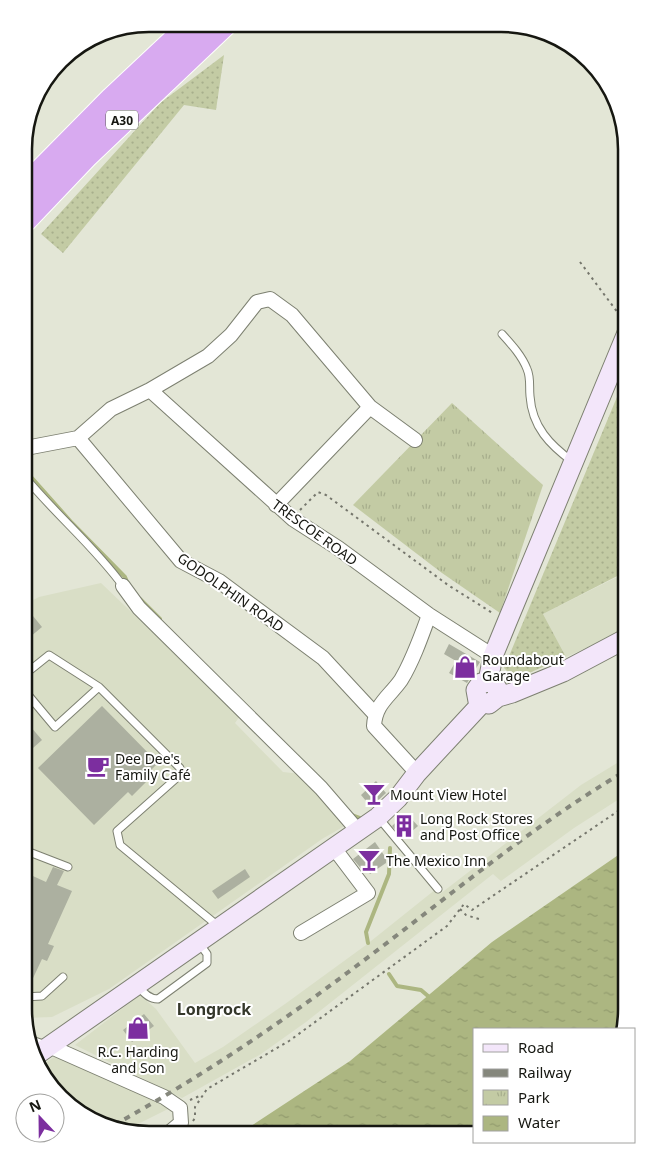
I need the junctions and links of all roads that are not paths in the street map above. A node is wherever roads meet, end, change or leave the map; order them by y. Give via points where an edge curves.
1 (184, 32) edge
2 (216, 32) edge
3 (32, 181) edge
4 (32, 212) edge
5 (502, 334) dead end
6 (618, 354) edge
7 (150, 390) junction
8 (370, 407) junction
9 (78, 438) junction
10 (416, 440) dead end
11 (32, 447) edge
12 (573, 462) junction
13 (32, 486) edge
14 (276, 505) junction
15 (123, 586) joint
16 (429, 615) junction
17 (618, 643) edge
18 (493, 656) junction
19 (32, 669) edge
20 (99, 687) junction
21 (489, 694) junction
22 (32, 700) edge
23 (374, 713) junction
24 (418, 772) junction
25 (378, 817) junction
26 (359, 832) junction
27 (334, 848) junction
28 (32, 854) edge
29 (68, 867) dead end
30 (438, 889) dead end
31 (220, 928) junction
32 (301, 933) dead end
33 (63, 977) dead end
34 (32, 997) edge
35 (42, 1051) edge
36 (177, 1126) edge

1 - 3 highway, A30
2 - 4 highway, A30 via 93,148
5 - 12 lane via 527,370 531,408 540,430 553,447
6 - 12 street
7 - 8 street via 208,356 232,335 257,302 270,299 292,315
7 - 9 street via 111,409
7 - 14 street, TRESCOE ROAD
8 - 10 street
8 - 14 street
9 - 11 street
9 - 23 street, GODOLPHIN ROAD via 181,560 219,581 323,658
12 - 18 street
13 - 15 lane via 106,563
14 - 16 street, TRESCOE ROAD
15 - 26 street via 139,608 321,788
16 - 18 street, TRESCOE ROAD
16 - 23 street via 401,680
17 - 21 street via 563,672 512,693
18 - 21 street
19 - 20 lane via 49,655
20 - 22 lane via 55,727
20 - 31 lane via 180,768 180,775 117,831 120,845
21 - 24 street
23 - 24 street via 374,726
24 - 25 street
25 - 26 street
25 - 30 lane
26 - 27 street
27 - 31 street
27 - 32 street via 368,893
28 - 29 lane
31 - 35 street
33 - 34 lane via 42,996
35 - 36 street via 164,1097 180,1108 181,1123

